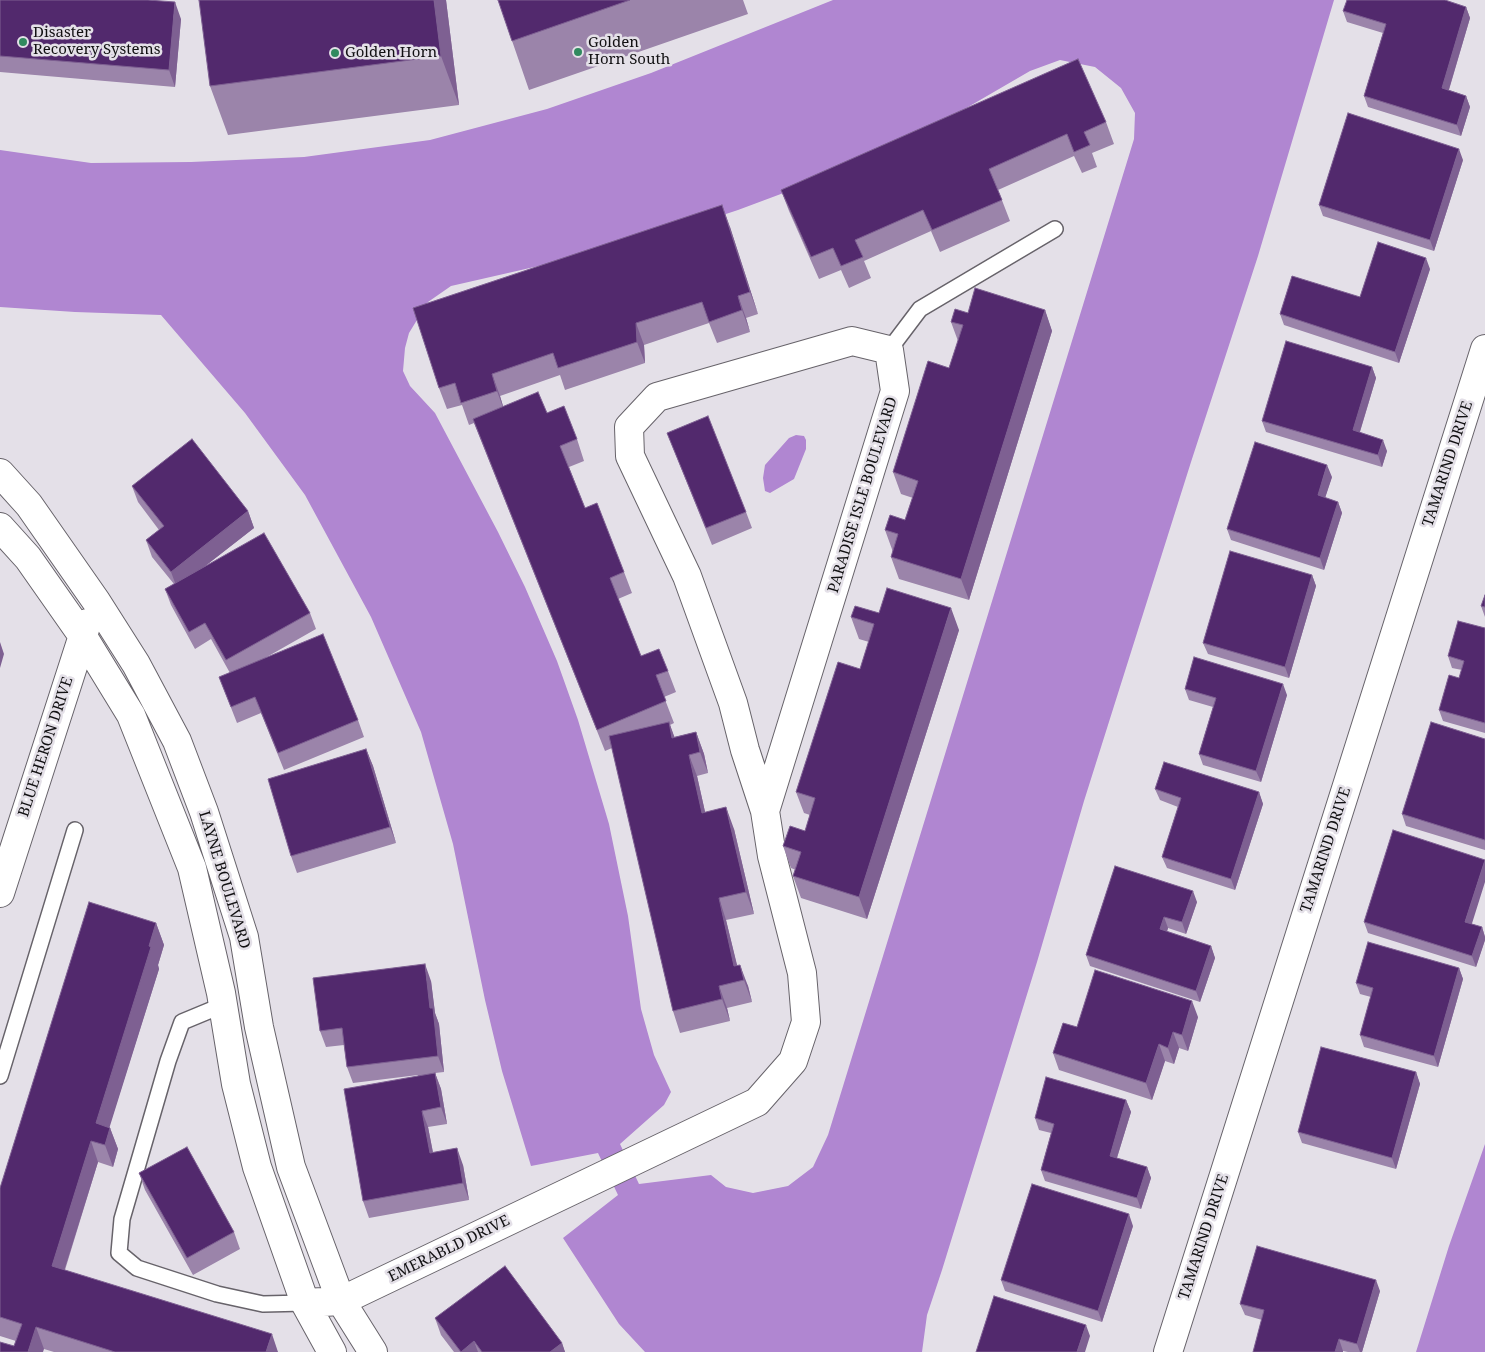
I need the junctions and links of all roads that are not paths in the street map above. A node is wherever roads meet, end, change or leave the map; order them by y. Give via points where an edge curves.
1 (1054, 228) dead end
2 (1485, 349) edge
3 (889, 350) junction
4 (0, 472) edge
5 (0, 527) edge
6 (96, 601) junction
7 (82, 635) junction
8 (765, 811) junction
9 (75, 830) dead end
10 (0, 893) edge
11 (223, 1004) junction
12 (0, 1076) edge
13 (590, 1181) joint
14 (341, 1301) junction
15 (305, 1303) junction
16 (332, 1352) edge
17 (373, 1352) edge
18 (1168, 1352) edge

1 - 3 lane via 920,309
2 - 18 street, TAMARIND DRIVE
3 - 8 street, PARADISE ISLE BOULEVARD via 895,391
3 - 8 street, PARADISE ISLE BOULEVARD via 852,341 657,397 629,427 630,456 687,576 733,703
4 - 6 street, LAYNE BOULEVARD via 29,505
5 - 7 street, LAYNE BOULEVARD via 28,558
6 - 7 street, BLUE HERON DRIVE
6 - 14 street, LAYNE BOULEVARD via 136,664 176,741 204,812 244,937 259,1027 291,1167
7 - 10 street, BLUE HERON DRIVE
7 - 11 street, LAYNE BOULEVARD via 131,715 192,868
8 - 13 street, PARADISE ISLE BOULEVARD via 772,856 802,972 806,1022 793,1062 758,1102
9 - 12 lane
11 - 15 street, LAYNE BOULEVARD via 236,1084 257,1167
11 - 15 lane via 182,1022 122,1219 118,1253 137,1268 217,1294 263,1304
13 - 14 street, EMERABLD DRIVE
14 - 15 street, EMERABLD DRIVE
14 - 17 street, LAYNE BOULEVARD
15 - 16 street, LAYNE BOULEVARD

